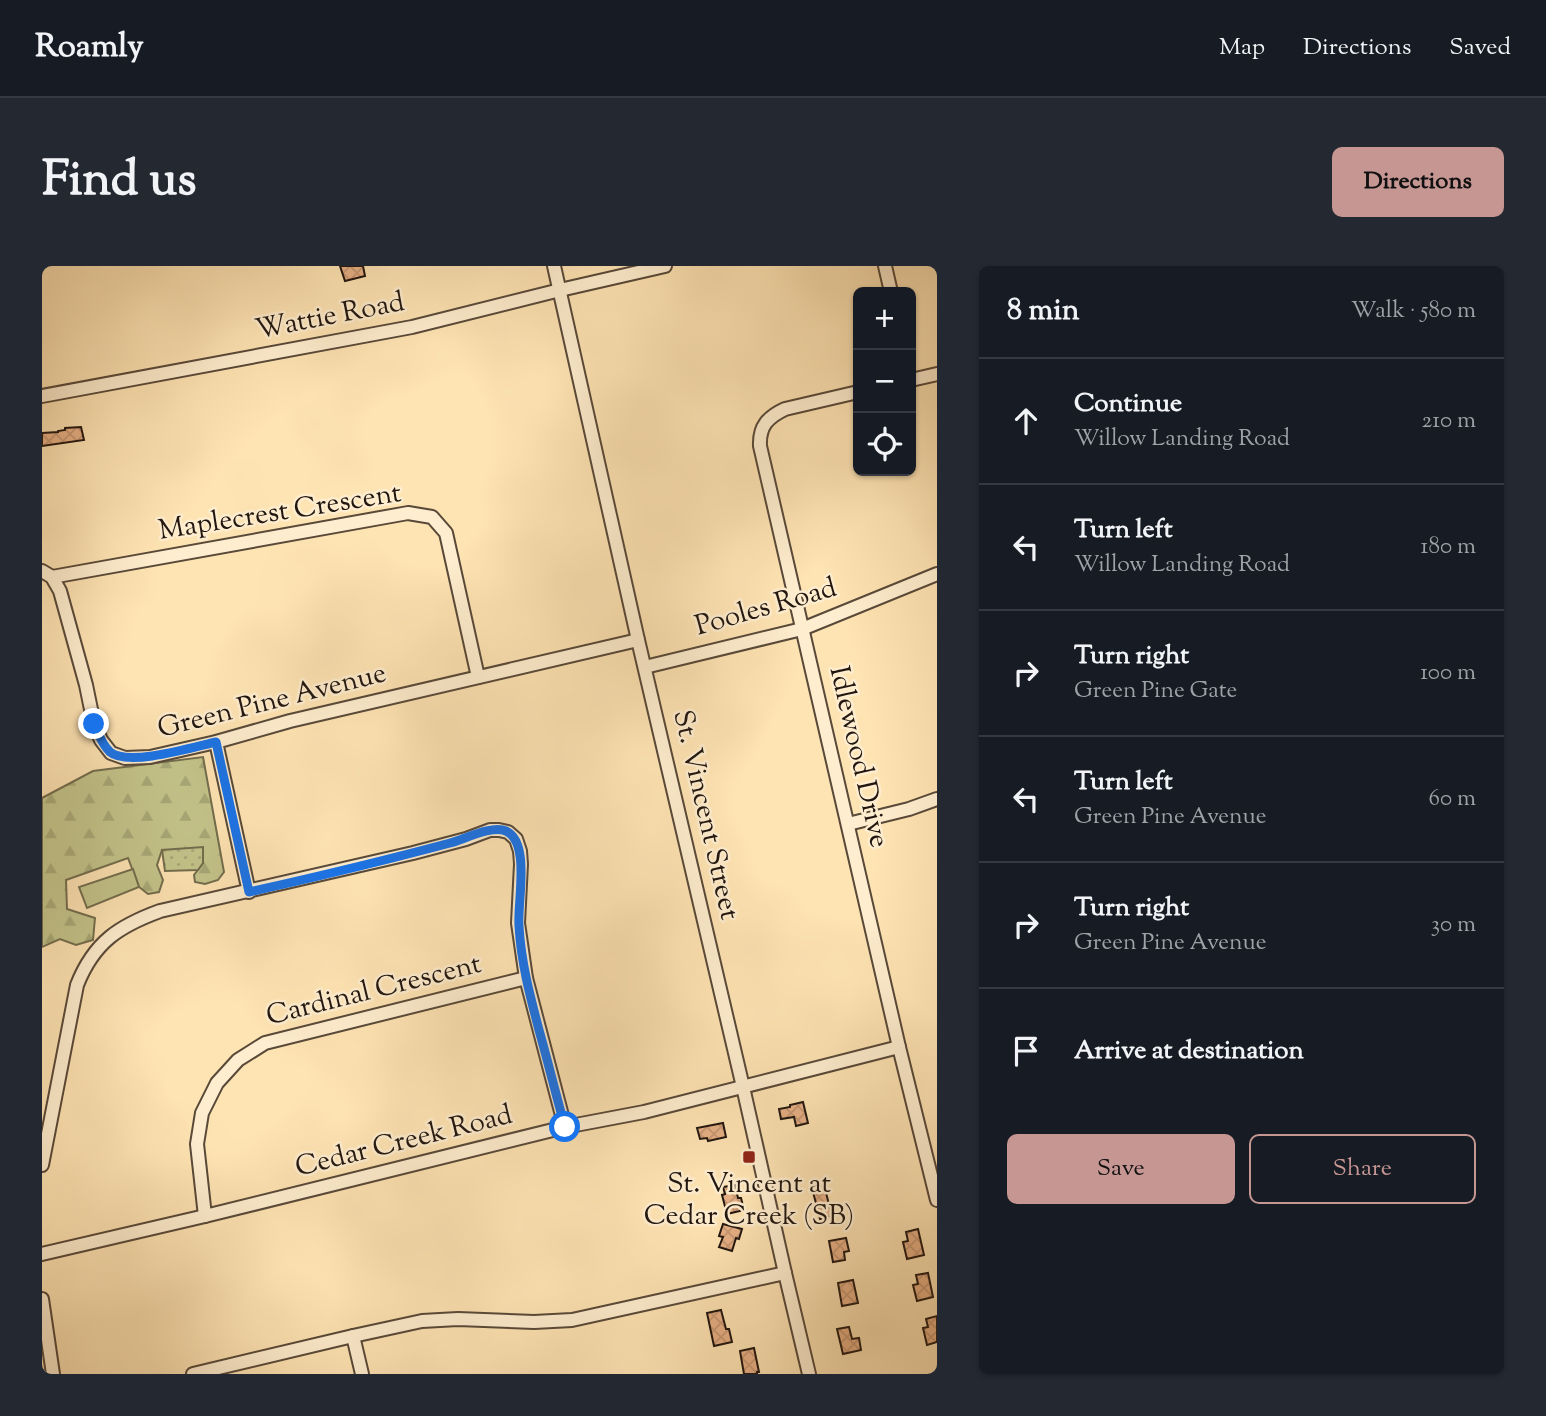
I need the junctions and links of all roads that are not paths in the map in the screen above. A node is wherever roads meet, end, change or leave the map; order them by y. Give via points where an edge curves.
1 (554, 266) edge
2 (664, 266) edge
3 (885, 266) edge
4 (890, 287) edge
5 (559, 289) junction
6 (937, 374) edge
7 (916, 378) edge
8 (853, 393) edge
9 (42, 396) edge
10 (47, 574) edge
11 (937, 574) edge
12 (802, 629) junction
13 (638, 640) junction
14 (645, 667) junction
15 (478, 677) junction
16 (216, 742) junction
17 (937, 799) edge
18 (848, 824) junction
19 (249, 892) junction
20 (526, 978) junction
21 (900, 1047) junction
22 (743, 1087) junction
23 (565, 1127) junction
24 (42, 1165) edge
25 (937, 1200) edge
26 (205, 1216) junction
27 (42, 1254) edge
28 (785, 1273) junction
29 (42, 1299) edge
30 (353, 1336) junction
31 (53, 1374) edge
32 (193, 1374) edge
33 (362, 1374) edge
34 (809, 1374) edge

1 - 5 street, St. Vincent Street
2 - 5 street, Wattie Road
3 - 4 street
5 - 9 street, Wattie Road via 412,327
5 - 13 street, St. Vincent Street
6 - 7 street
8 - 12 street, Idlewood Drive via 785,409 762,428 760,446
10 - 15 street, Maplecrest Crescent via 408,513 432,517 446,533
10 - 16 street, Green Pine Avenue via 60,590 94,724 111,753 125,758 150,757
11 - 12 street, Pooles Road
12 - 14 street, Pooles Road
12 - 18 street, Idlewood Drive
13 - 14 street, St. Vincent Street
13 - 15 street, Green Pine Avenue
14 - 22 street, St. Vincent Street
15 - 16 street, Green Pine Avenue
16 - 19 street
17 - 18 street
18 - 21 street, Idlewood Drive
19 - 20 street via 490,830 508,832 520,851 518,923
19 - 24 street via 137,919 114,933 95,954 74,996
20 - 23 street
20 - 26 street, Cardinal Crescent via 265,1042 238,1060 217,1083 202,1113 197,1144
21 - 22 street, Cedar Creek Road
21 - 25 street, Idlewood Drive
22 - 23 street, Cedar Creek Road
22 - 28 street, St. Vincent Street
23 - 26 street, Cedar Creek Road
26 - 27 street, Cedar Creek Road
28 - 30 street via 572,1321 422,1321
28 - 34 street, St. Vincent Street
29 - 31 street
30 - 32 street
30 - 33 street

